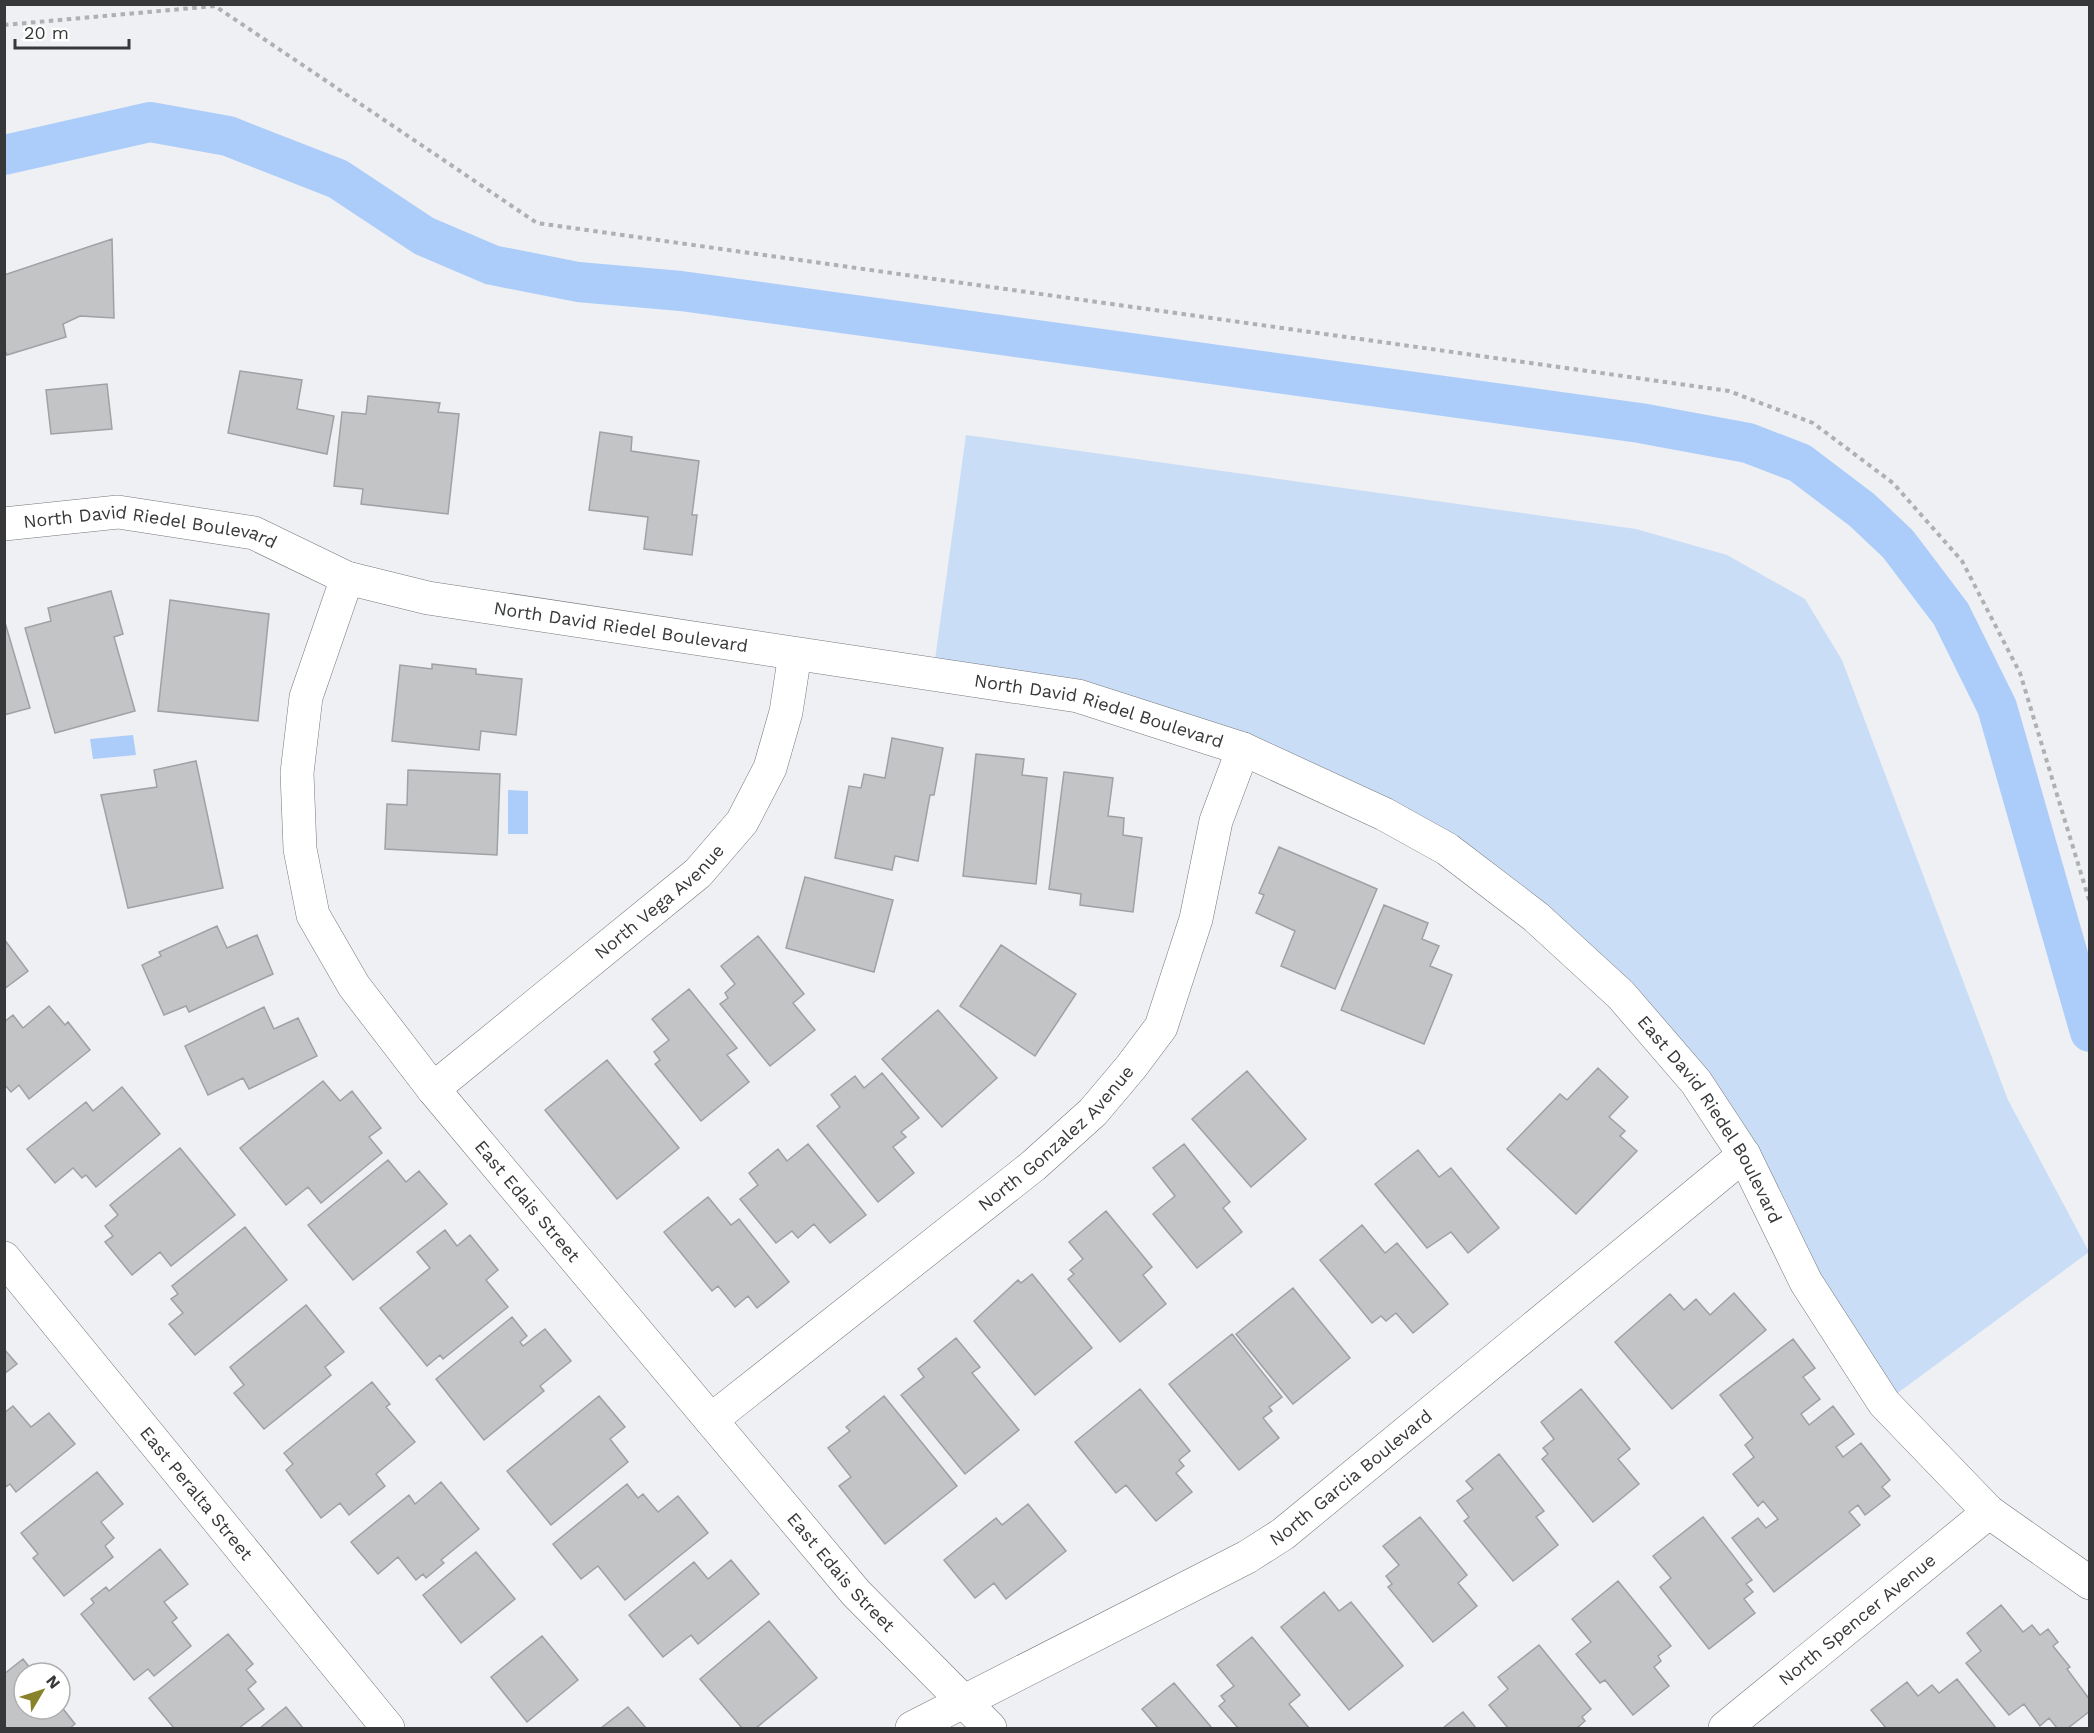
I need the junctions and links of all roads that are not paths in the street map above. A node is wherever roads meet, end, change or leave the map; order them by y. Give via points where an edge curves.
1 (4, 524) edge
2 (347, 578) junction
3 (795, 654) junction
4 (1243, 749) junction
5 (433, 1089) junction
6 (1744, 1155) junction
7 (4, 1258) edge
8 (711, 1420) junction
9 (1989, 1512) junction
10 (2090, 1583) edge
11 (964, 1700) junction
12 (388, 1728) edge
13 (912, 1728) edge
14 (990, 1728) edge
15 (1725, 1728) edge

1 - 2 street, North David Riedel Boulevard via 118,512 243,531
2 - 3 street, North David Riedel Boulevard via 428,598
2 - 5 street, East Edais Street via 306,697 297,773 300,849 313,915 354,987
3 - 4 street, North David Riedel Boulevard via 1078,696
3 - 5 street, North Vega Avenue via 786,712 770,768 742,822 698,873
4 - 6 street, East David Riedel Boulevard via 1384,814 1447,849 1536,917 1621,994 1696,1082
4 - 8 street, North Gonzalez Avenue via 1216,821 1196,919 1161,1027 1131,1066 1092,1112 1033,1166
5 - 8 street, East Edais Street
6 - 9 street, East David Riedel Boulevard via 1806,1282 1884,1403
6 - 11 street, North Garcia Boulevard via 1283,1534 1246,1557
7 - 12 street, East Peralta Street
8 - 11 street, East Edais Street via 856,1593
9 - 10 street, East David Riedel Boulevard
9 - 15 street, North Spencer Avenue
11 - 13 street, North Garcia Boulevard
11 - 14 street, East Edais Street

